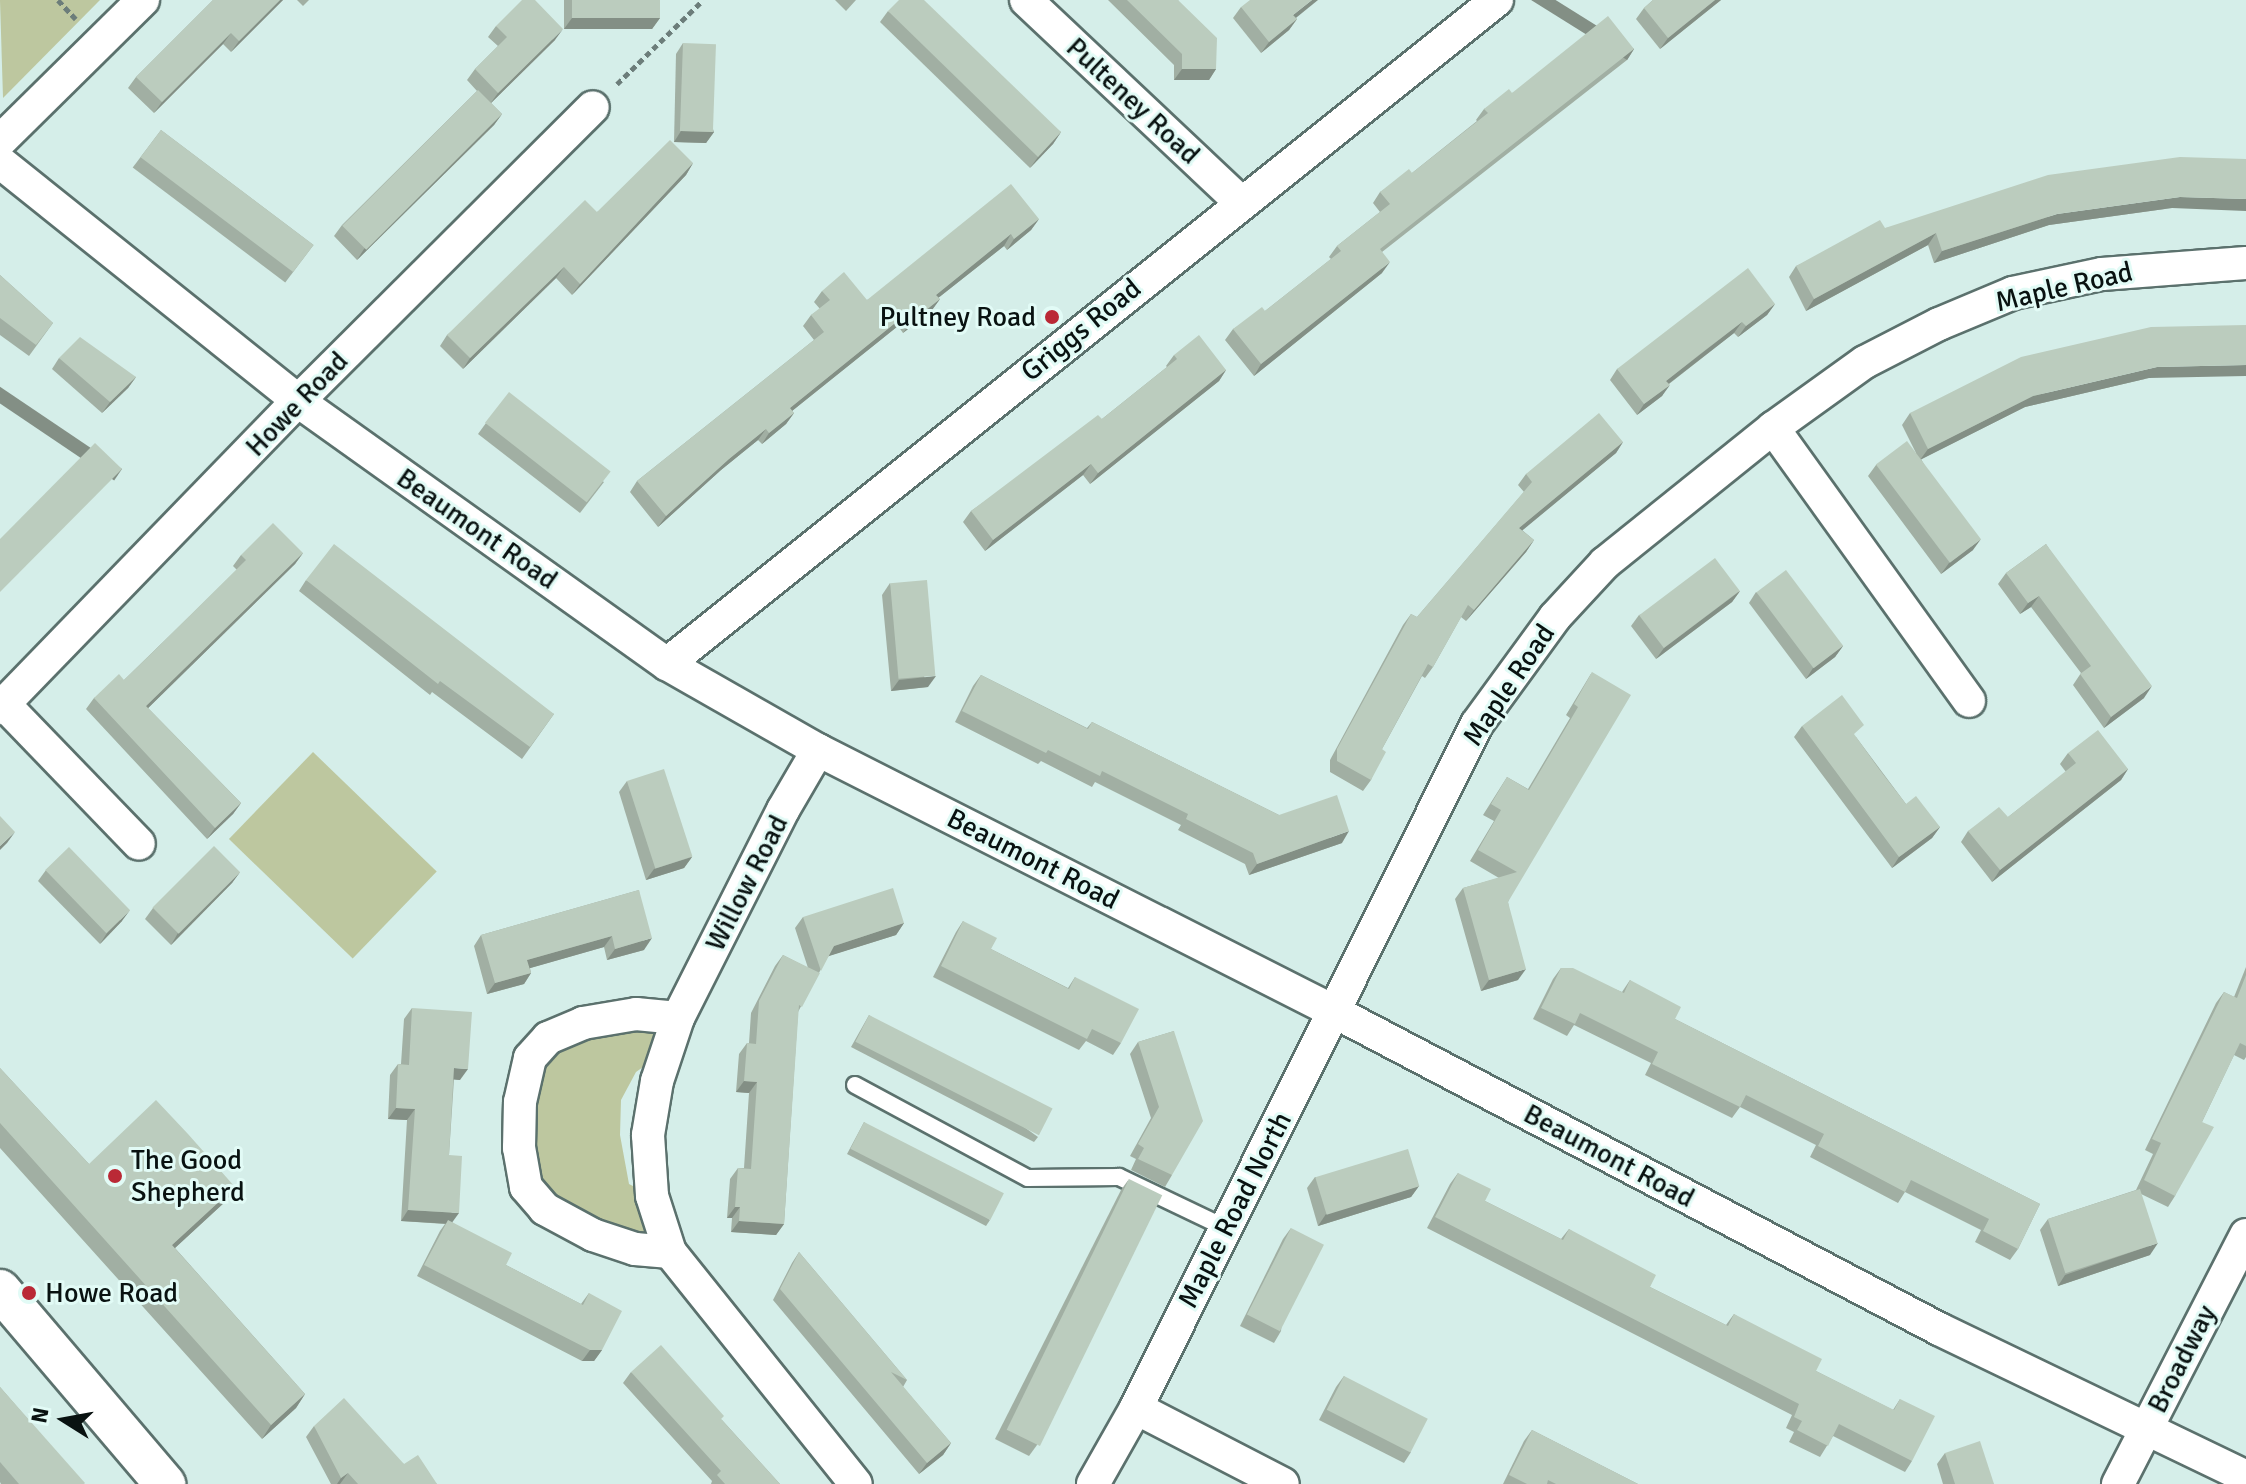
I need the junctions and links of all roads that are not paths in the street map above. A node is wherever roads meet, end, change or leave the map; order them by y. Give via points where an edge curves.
1 (143, 0) edge
2 (1026, 0) edge
3 (1497, 0) edge
4 (593, 107) road end
5 (0, 141) edge
6 (0, 162) edge
7 (1240, 202) junction
8 (2246, 263) edge
9 (298, 401) junction
10 (1773, 428) junction
11 (667, 664) junction
12 (1969, 701) dead end
13 (2, 706) edge
14 (818, 750) junction
15 (139, 844) dead end
16 (1335, 1012) junction
17 (678, 1018) junction
18 (855, 1085) dead end
19 (1226, 1228) junction
20 (2246, 1235) edge
21 (670, 1252) junction
22 (0, 1290) edge
23 (1136, 1408) junction
24 (2146, 1429) junction
25 (2246, 1477) edge
26 (157, 1481) edge
27 (856, 1484) edge
28 (1093, 1484) edge
29 (1283, 1484) edge
30 (2118, 1484) edge

1 - 5 street
2 - 7 street, Pulteney Road
3 - 7 street, Griggs Road
4 - 9 street, Howe Road
6 - 9 street, Beaumont Road
7 - 11 street, Griggs Road
8 - 10 street, Maple Road via 2102,274 2013,293 1865,362
9 - 11 street, Beaumont Road
9 - 13 street, Howe Road
10 - 12 street
10 - 16 street, Maple Road via 1605,563 1512,672 1477,724
11 - 14 street, Beaumont Road
13 - 15 street, Howe Road
14 - 16 street, Beaumont Road
14 - 17 street, Willow Road
16 - 19 street, Maple Road North
16 - 24 street, Beaumont Road via 1939,1329
17 - 21 street, Willow Road via 657,1081 648,1135 652,1196
17 - 21 street via 636,1014 583,1023 548,1038 530,1058 520,1117 526,1187 545,1209 593,1235 635,1249
18 - 19 lane via 1028,1178 1119,1177
19 - 23 street, Maple Road North
20 - 24 street, Broadway
21 - 27 street, Willow Road
22 - 26 street
23 - 28 street, Maple Road North
23 - 29 street
24 - 25 street, Beaumont Road
24 - 30 street, Broadway

